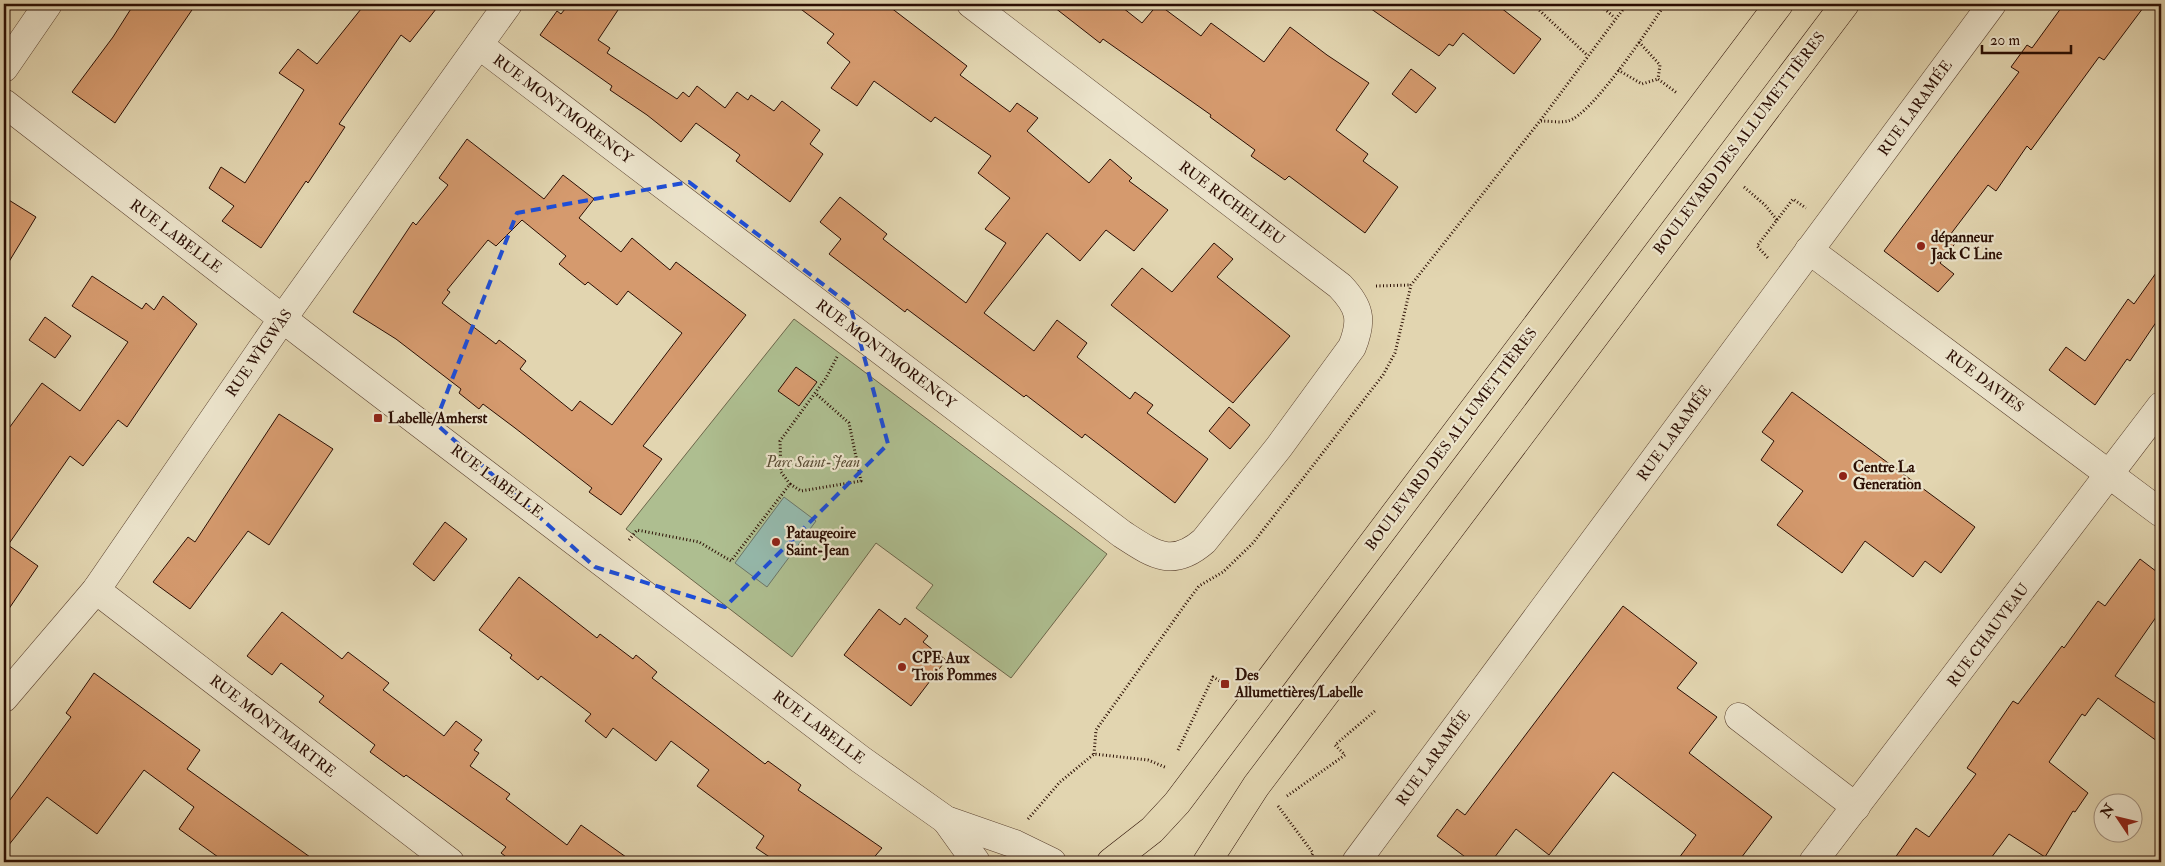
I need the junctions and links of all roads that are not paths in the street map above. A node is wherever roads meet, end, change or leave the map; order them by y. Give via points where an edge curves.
1 (48, 4) edge
2 (508, 4) edge
3 (971, 4) edge
4 (1779, 4) edge
5 (1844, 4) edge
6 (1992, 4) edge
7 (479, 45) junction
8 (4, 68) edge
9 (4, 103) edge
10 (1809, 250) junction
11 (283, 318) junction
12 (2161, 406) edge
13 (1279, 447) joint
14 (2111, 475) junction
15 (2161, 513) edge
16 (96, 590) junction
17 (4, 698) edge
18 (1739, 717) dead end
19 (1856, 807) junction
20 (946, 820) junction
21 (450, 862) edge
22 (976, 862) edge
23 (1052, 862) edge
24 (1111, 862) edge
25 (1207, 862) edge
26 (1356, 862) edge
27 (1813, 862) edge

1 - 8 street
2 - 7 street, RUE WÌGWÀS
3 - 13 street, RUE RICHELIEU via 1351,297 1359,318 1359,329 1352,347
4 - 24 main road, BOULEVARD DES ALLUMETTIÈRES via 1176,803 1152,830
5 - 25 main road, BOULEVARD DES ALLUMETTIÈRES via 1256,786
6 - 10 street, RUE LARAMÉE
7 - 11 street, RUE WÌGWÀS
7 - 13 street, RUE MONTMORENCY via 1122,534 1154,553 1169,558 1194,550
9 - 11 street, RUE LABELLE
10 - 14 street, RUE DAVIES
10 - 26 street, RUE LARAMÉE
11 - 16 street, RUE WÌGWÀS
11 - 20 street, RUE LABELLE via 860,759
12 - 14 street, RUE CHAUVEAU
14 - 15 street, RUE DAVIES
14 - 19 street, RUE CHAUVEAU
16 - 17 street, RUE WÌGWÀS
16 - 21 street, RUE MONTMARTRE
18 - 19 street
19 - 27 street, RUE CHAUVEAU
20 - 22 street, RUE LABELLE
20 - 23 street, RUE LABELLE via 1015,844

